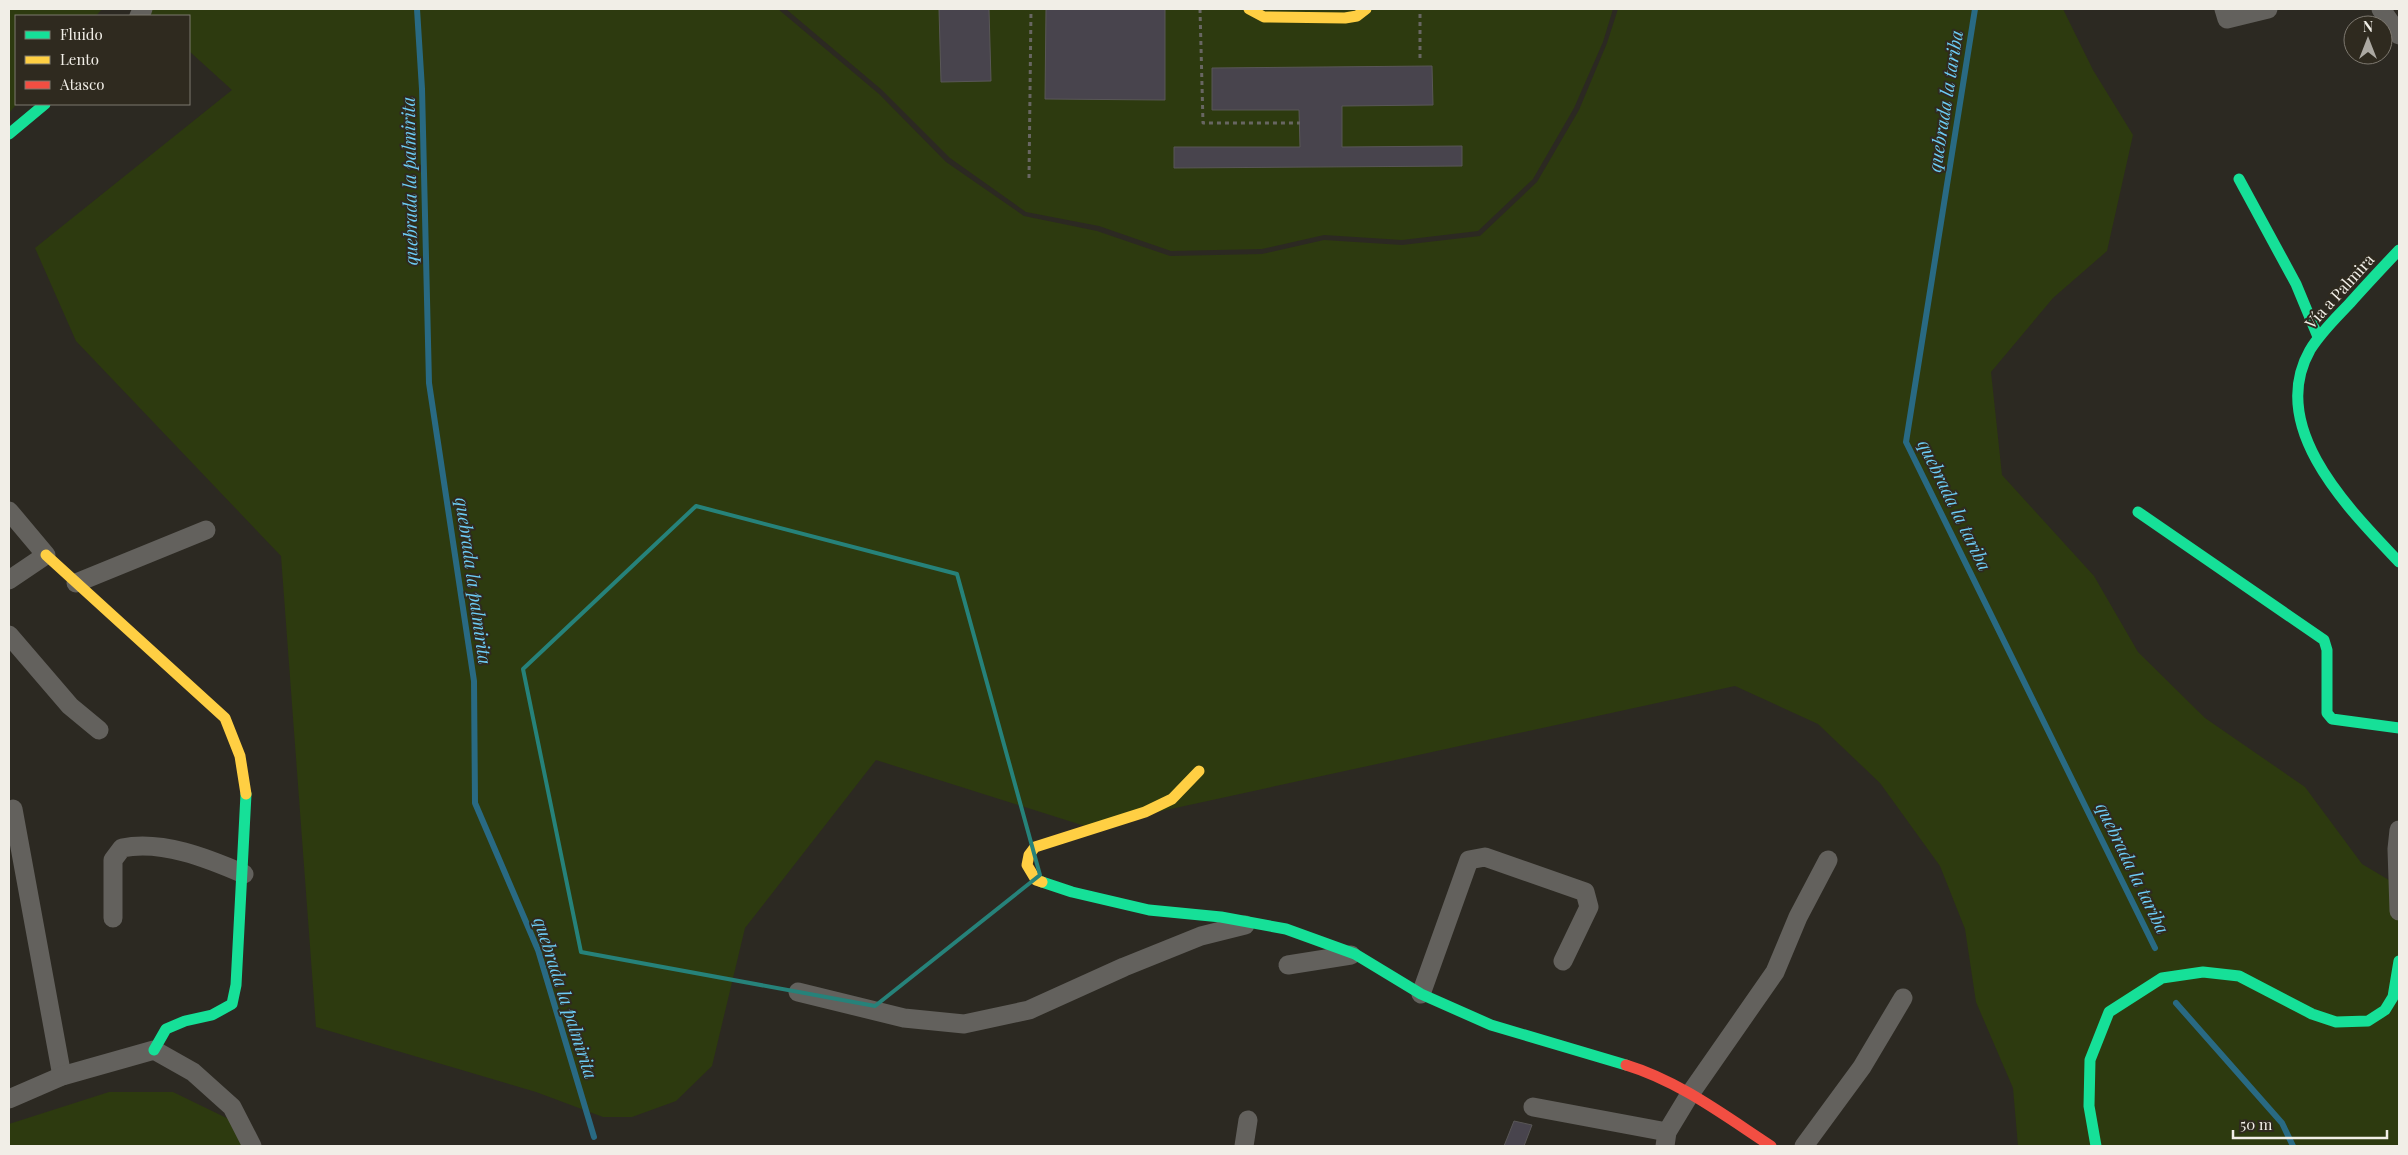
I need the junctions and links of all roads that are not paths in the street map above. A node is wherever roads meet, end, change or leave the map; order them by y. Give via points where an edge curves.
1 (1249, 9) edge
2 (1366, 9) edge
3 (2224, 9) edge
4 (2268, 9) edge
5 (2381, 9) edge
6 (2399, 35) edge
7 (44, 105) edge
8 (9, 134) edge
9 (2239, 179) dead end
10 (2399, 250) edge
11 (2318, 337) junction
12 (9, 511) edge
13 (2138, 512) dead end
14 (206, 530) dead end
15 (46, 555) junction
16 (2399, 562) edge
17 (9, 580) edge
18 (76, 583) junction
19 (9, 635) edge
20 (2399, 728) edge
21 (98, 730) dead end
22 (1199, 771) dead end
23 (13, 809) dead end
24 (2399, 830) edge
25 (1828, 860) dead end
26 (244, 874) junction
27 (2399, 911) edge
28 (114, 918) dead end
29 (1253, 923) junction
30 (1355, 954) junction
31 (1563, 961) dead end
32 (2399, 961) edge
33 (1288, 965) dead end
34 (798, 992) dead end
35 (1421, 994) junction
36 (1903, 998) dead end
37 (154, 1050) junction
38 (62, 1076) junction
39 (1690, 1094) junction
40 (9, 1099) edge
41 (1533, 1107) dead end
42 (1248, 1120) dead end
43 (1666, 1139) edge
44 (252, 1146) edge
45 (1244, 1146) edge
46 (1771, 1146) edge
47 (1804, 1146) edge
48 (2096, 1146) edge

1 - 2 street via 1264,16 1345,18
3 - 4 street via 2227,19
5 - 6 street
7 - 8 street
9 - 11 street via 2296,284
10 - 11 street, Vía a Palmira
11 - 16 street, Vía a Palmira via 2299,378 2302,425 2310,452 2365,526
12 - 15 street
13 - 20 street via 2324,640 2327,650 2327,713 2332,719
14 - 18 street
15 - 17 street
15 - 18 street
18 - 26 street via 224,718 240,756 246,800
19 - 21 street via 70,706
22 - 29 street via 1172,798 1145,812 1035,847 1027,865 1036,880 1072,892 1149,910
23 - 38 street
24 - 27 street
25 - 39 street via 1798,917 1775,972
26 - 28 street via 167,848 138,845 122,848 113,860
26 - 37 street via 232,1004 212,1015 166,1029
29 - 30 street via 1286,929
29 - 34 street via 1201,936 1029,1010 964,1024 904,1018
30 - 33 street
30 - 35 street
31 - 35 street via 1589,907 1585,892 1484,857 1469,860
32 - 48 street via 2393,997 2385,1010 2368,1021 2336,1022 2312,1014 2239,976 2203,972 2162,978 2109,1012 2090,1060 2089,1106
35 - 39 street via 1491,1025 1650,1072
36 - 47 street via 1862,1067
37 - 38 street
37 - 44 street via 193,1072 232,1106
38 - 40 street
39 - 43 street
39 - 46 street
41 - 43 street
42 - 45 street

